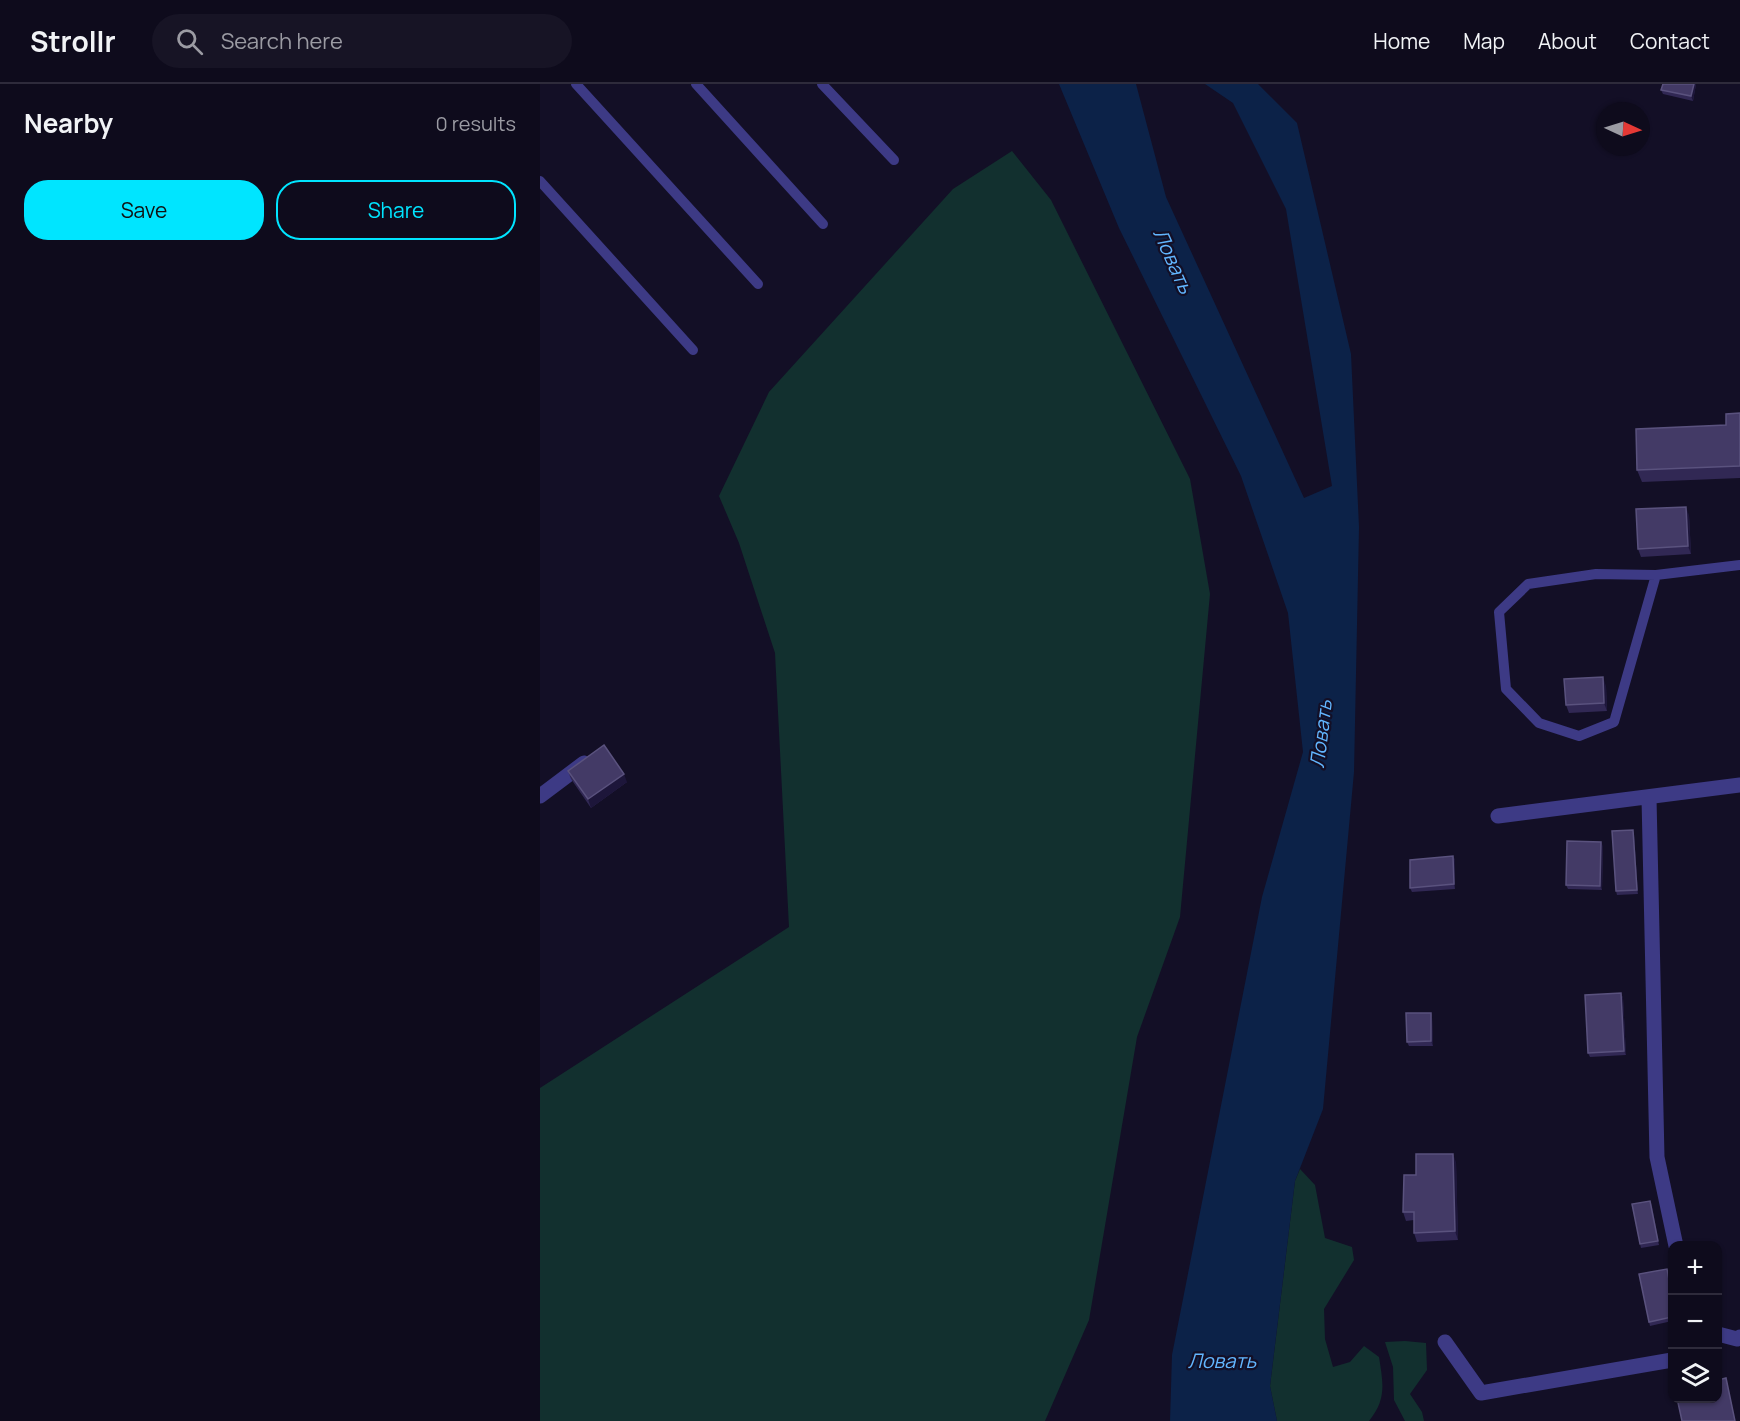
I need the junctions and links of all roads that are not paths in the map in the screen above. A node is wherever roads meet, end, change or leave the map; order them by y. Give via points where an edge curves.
1 (576, 84) edge
2 (696, 84) edge
3 (822, 84) edge
4 (894, 160) dead end
5 (540, 181) edge
6 (823, 224) dead end
7 (758, 284) dead end
8 (693, 350) dead end
9 (1740, 565) edge
10 (1656, 575) junction
11 (596, 754) edge
12 (1740, 785) edge
13 (540, 796) edge
14 (1649, 798) junction
15 (1498, 816) dead end
16 (1675, 1241) edge
17 (1722, 1335) edge
18 (1739, 1338) edge
19 (1445, 1342) dead end
20 (1722, 1344) edge
21 (1668, 1361) edge

1 - 7 lane
2 - 6 lane
3 - 4 lane
5 - 8 lane
9 - 10 lane
10 - 10 lane via 1596,574 1527,584 1498,612 1506,689 1539,723 1579,736 1614,722
11 - 13 street
12 - 14 street
14 - 15 street
14 - 16 street via 1657,1156
17 - 18 street
18 - 20 street
19 - 21 street via 1481,1393

